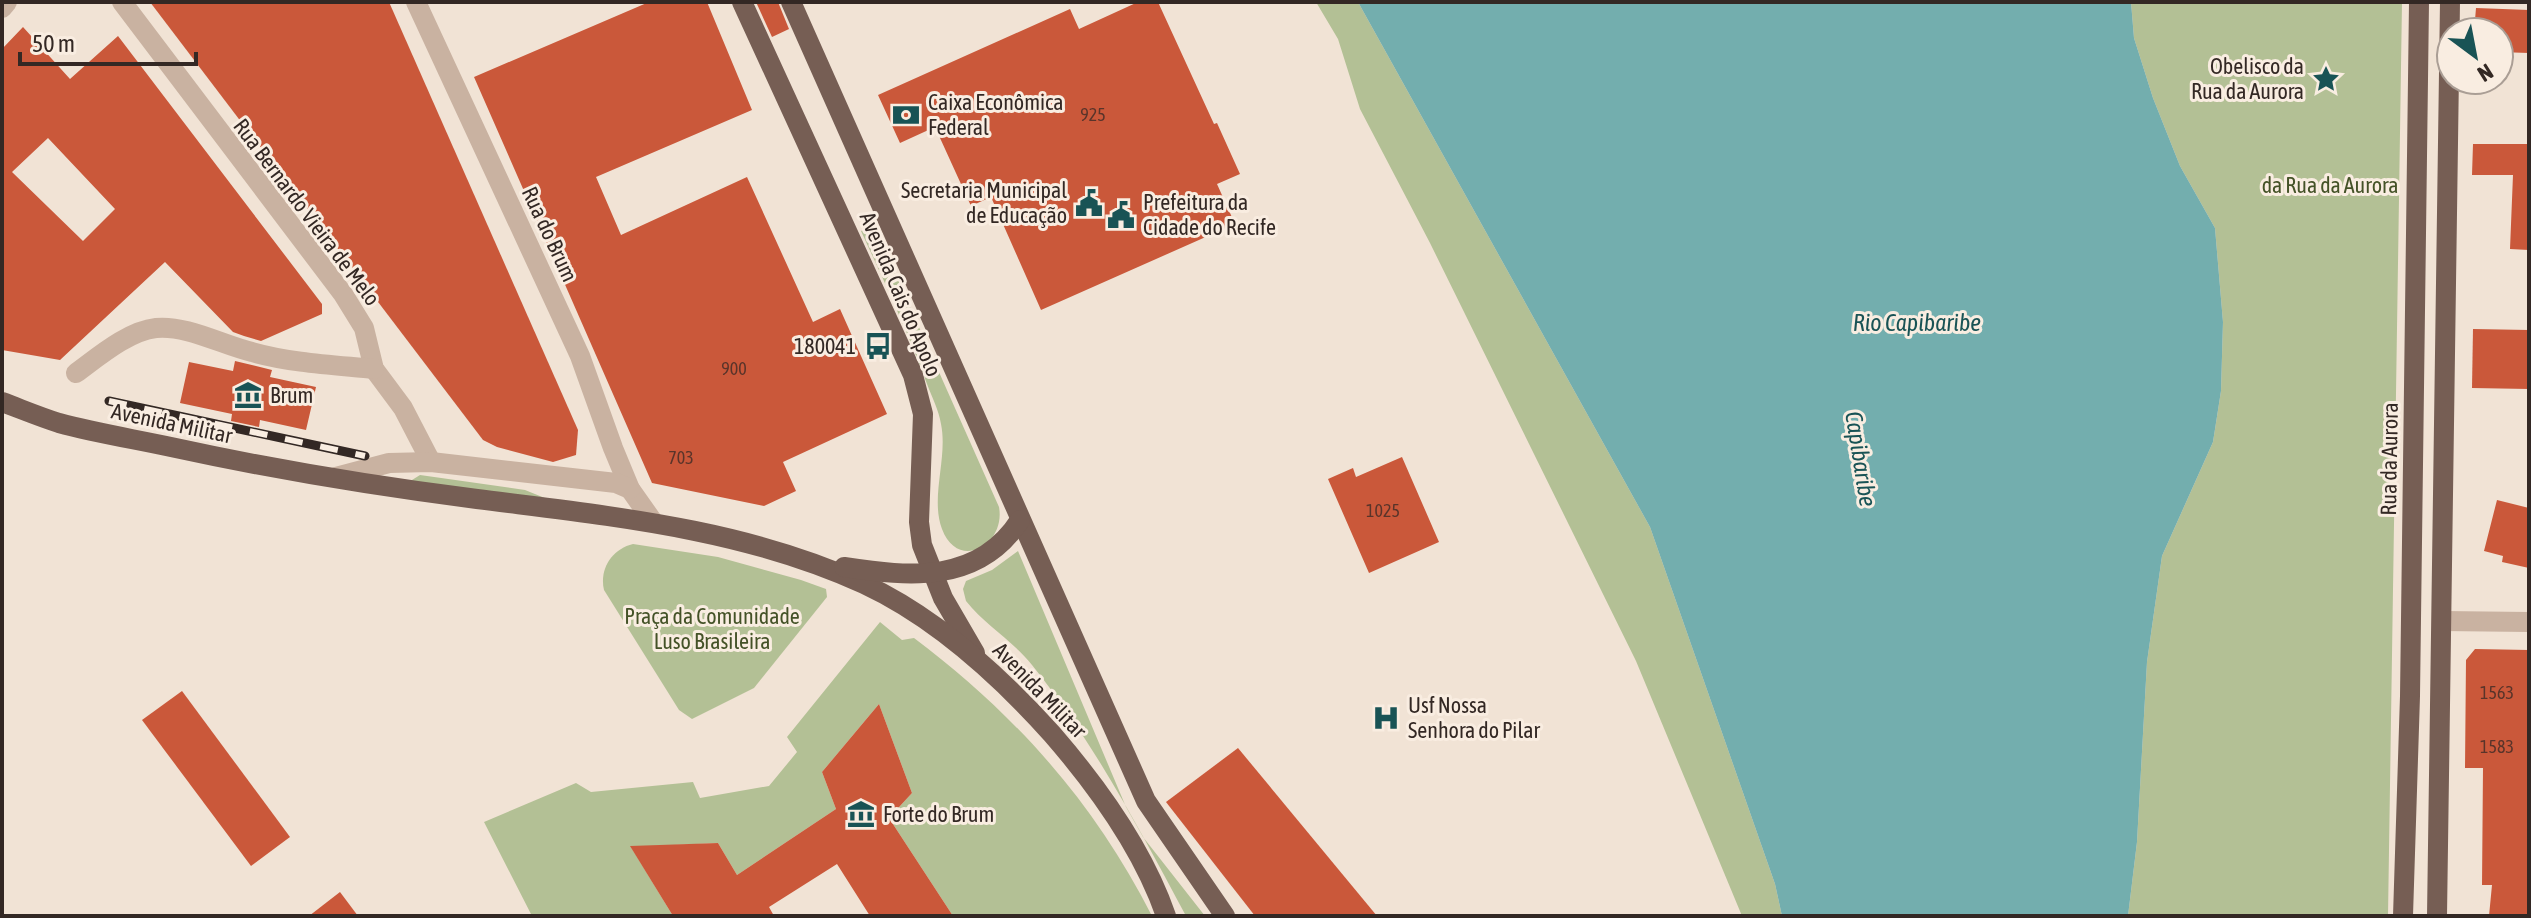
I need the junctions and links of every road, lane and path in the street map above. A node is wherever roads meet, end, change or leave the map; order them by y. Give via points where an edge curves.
1 (7, 2) edge
2 (122, 2) edge
3 (416, 2) edge
4 (742, 2) edge
5 (791, 2) edge
6 (2419, 2) edge
7 (2450, 2) edge
8 (2, 8) edge
9 (374, 369) junction
10 (76, 373) dead end
11 (2, 402) edge
12 (431, 462) junction
13 (336, 477) junction
14 (630, 489) junction
15 (1020, 520) junction
16 (654, 523) junction
17 (815, 563) junction
18 (932, 575) junction
19 (2442, 621) junction
20 (2529, 622) edge
21 (979, 660) junction
22 (1166, 916) edge
23 (1225, 916) edge
24 (2403, 916) edge
25 (2437, 916) edge

1 - 8 street
2 - 9 street, Rua Bernardo Vieira de Melo via 343,294 364,328
3 - 14 street, Rua do Brum via 580,356
4 - 18 main road, Avenida Cais do Apolo via 913,375 923,414 919,522
5 - 15 main road, Avenida Cais do Apolo
6 - 24 main road, Rua da Aurora
7 - 19 main road
9 - 10 street via 254,353 156,328 139,332
9 - 12 street, Rua Bernardo Vieira de Melo via 403,408
11 - 13 main road, Avenida Militar via 59,423
12 - 13 street, Avenida Militar via 389,463
12 - 14 street, Avenida Militar via 616,483
13 - 16 main road, Avenida Militar
14 - 16 street
15 - 18 main road via 991,552
15 - 23 main road, Avenida Militar via 1146,801
16 - 17 main road, Avenida Militar
17 - 18 main road, Avenida Militar
17 - 21 main road, Avenida Militar via 867,585
18 - 21 main road, Avenida Cais do Apolo
19 - 20 street
19 - 25 main road
21 - 22 main road, Avenida Militar via 1073,758 1124,830

